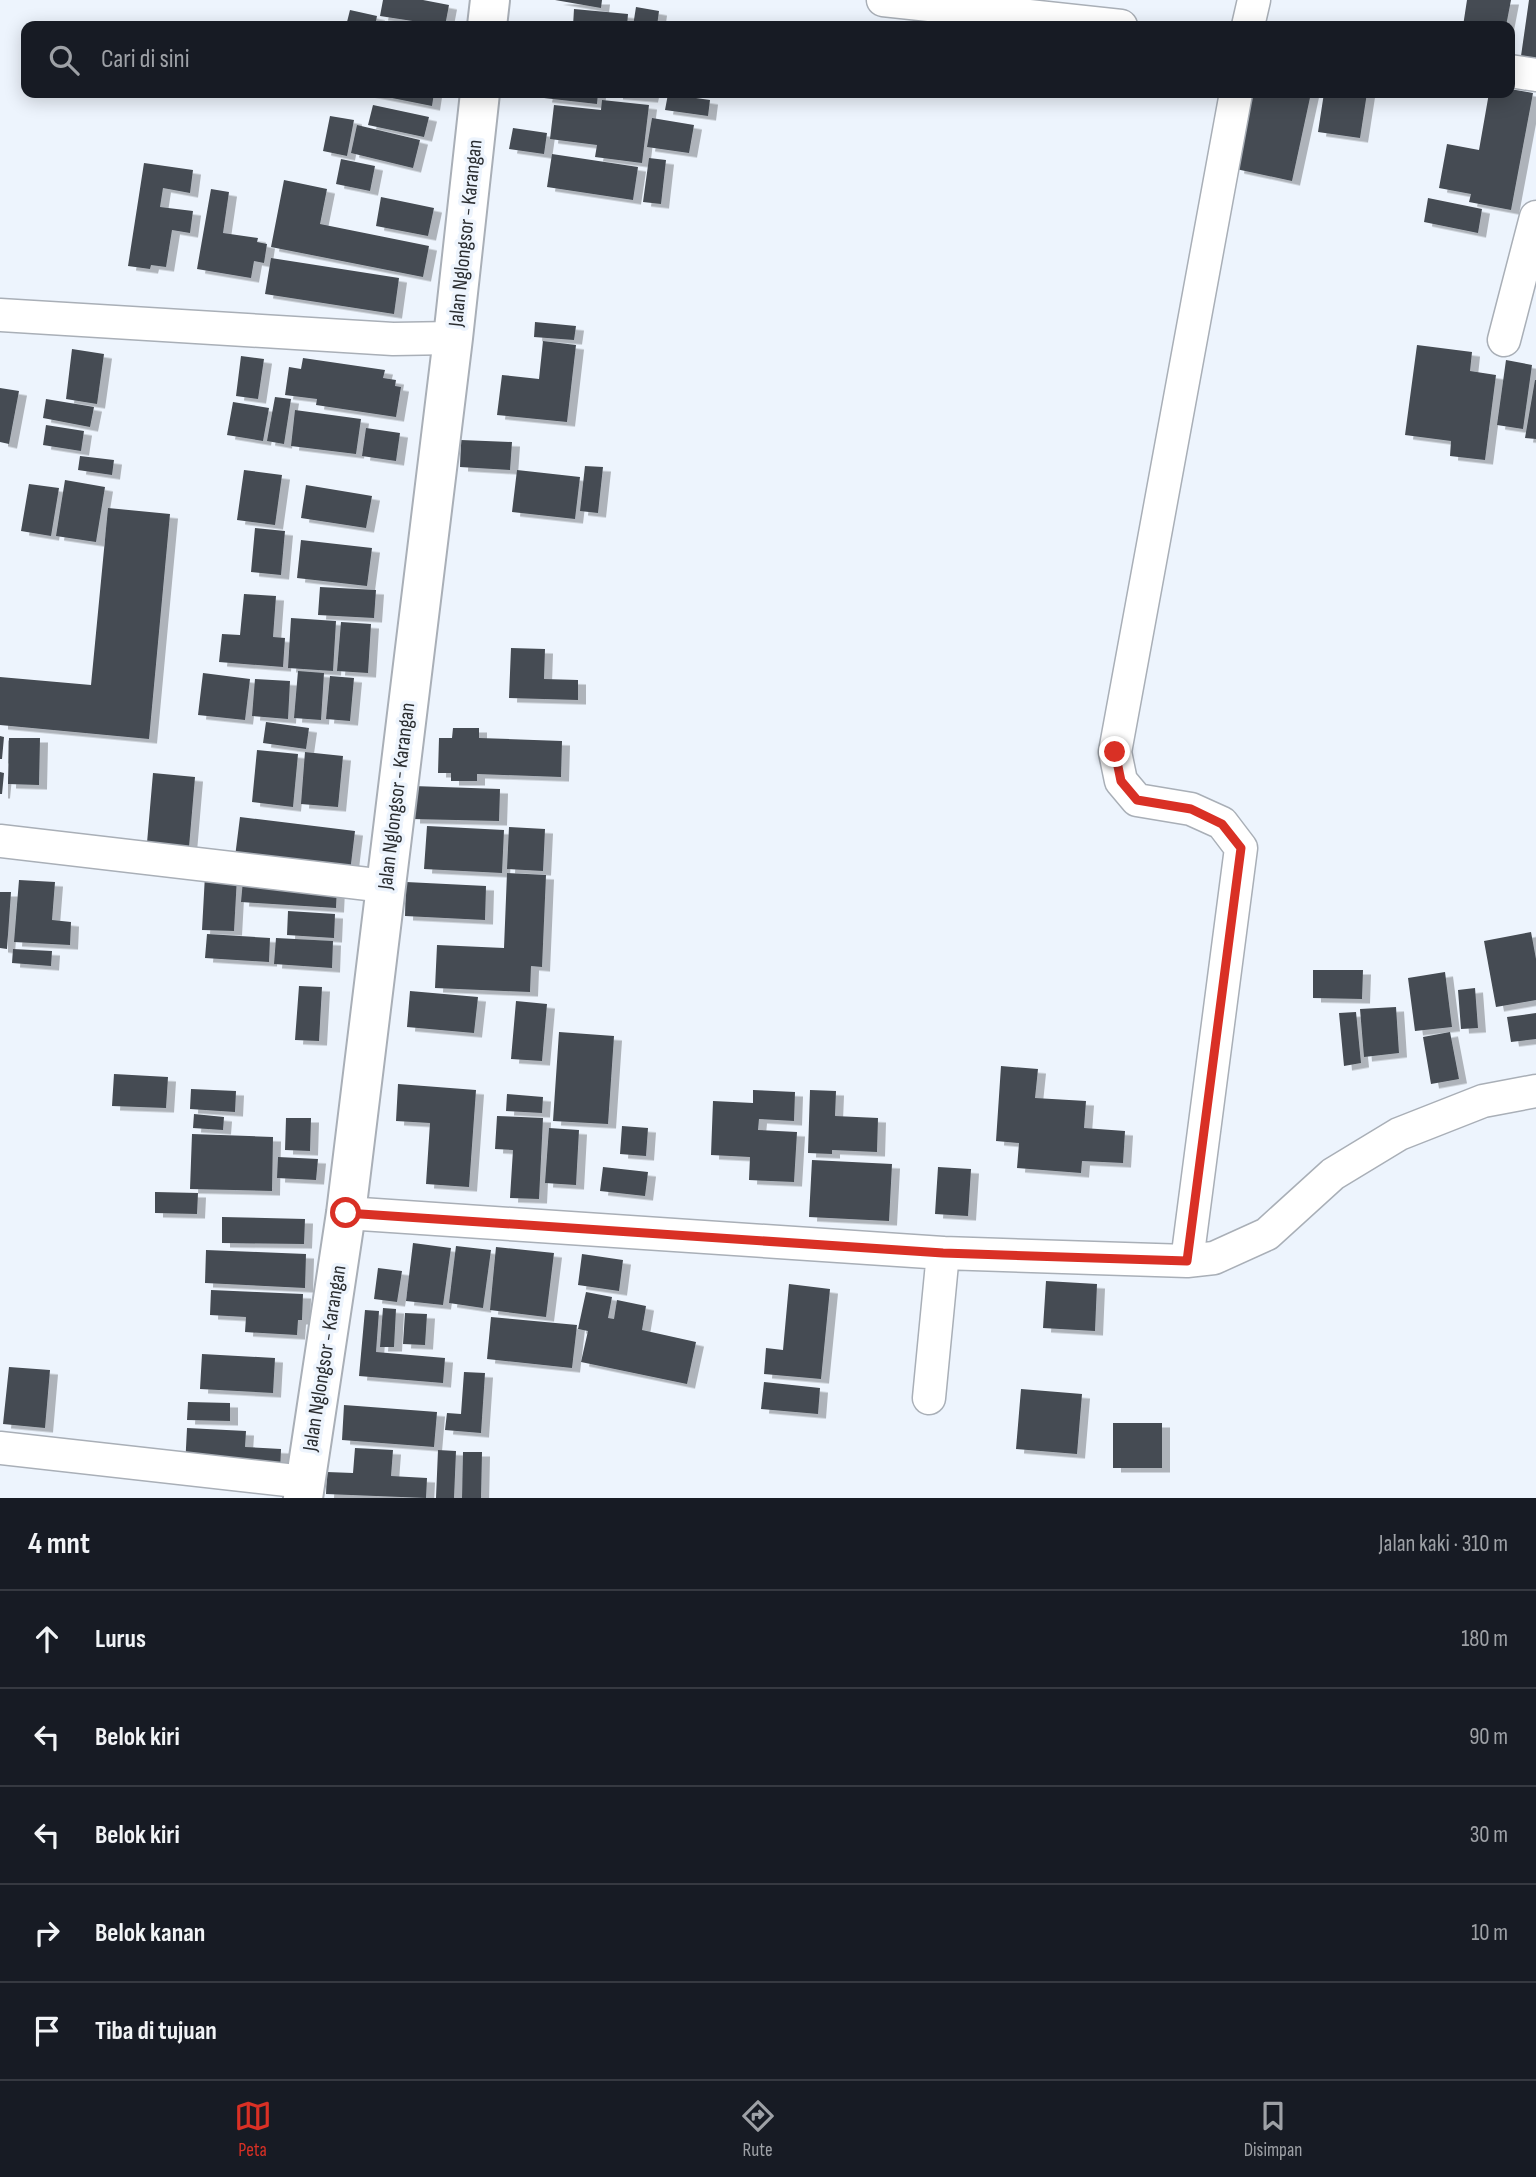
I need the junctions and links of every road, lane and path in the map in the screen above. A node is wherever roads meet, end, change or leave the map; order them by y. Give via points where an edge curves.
1 (490, 0) edge
2 (883, 0) edge
3 (1254, 0) edge
4 (488, 21) edge
5 (1075, 21) edge
6 (1249, 21) edge
7 (1515, 72) edge
8 (1536, 75) edge
9 (479, 98) edge
10 (1235, 98) edge
11 (1536, 217) edge
12 (0, 314) edge
13 (453, 338) junction
14 (1504, 340) dead end
15 (0, 841) edge
16 (385, 886) junction
17 (1536, 1091) edge
18 (346, 1213) junction
19 (943, 1253) junction
20 (1187, 1261) junction
21 (929, 1398) dead end
22 (0, 1448) edge
23 (304, 1490) edge

1 - 4 highway
2 - 5 street
3 - 6 street
7 - 8 street
9 - 13 highway, Jalan Nglongsor - Karangan
10 - 20 street via 1115,752 1121,781 1137,800 1191,809 1222,824 1241,848
11 - 14 street
12 - 13 street via 393,339
13 - 16 highway, Jalan Nglongsor - Karangan
15 - 16 street
16 - 18 highway, Jalan Nglongsor - Karangan
17 - 20 street via 1483,1101 1399,1134 1333,1174 1267,1234 1214,1258
18 - 19 street
18 - 23 highway, Jalan Nglongsor - Karangan
19 - 20 street
19 - 21 street
22 - 23 street

